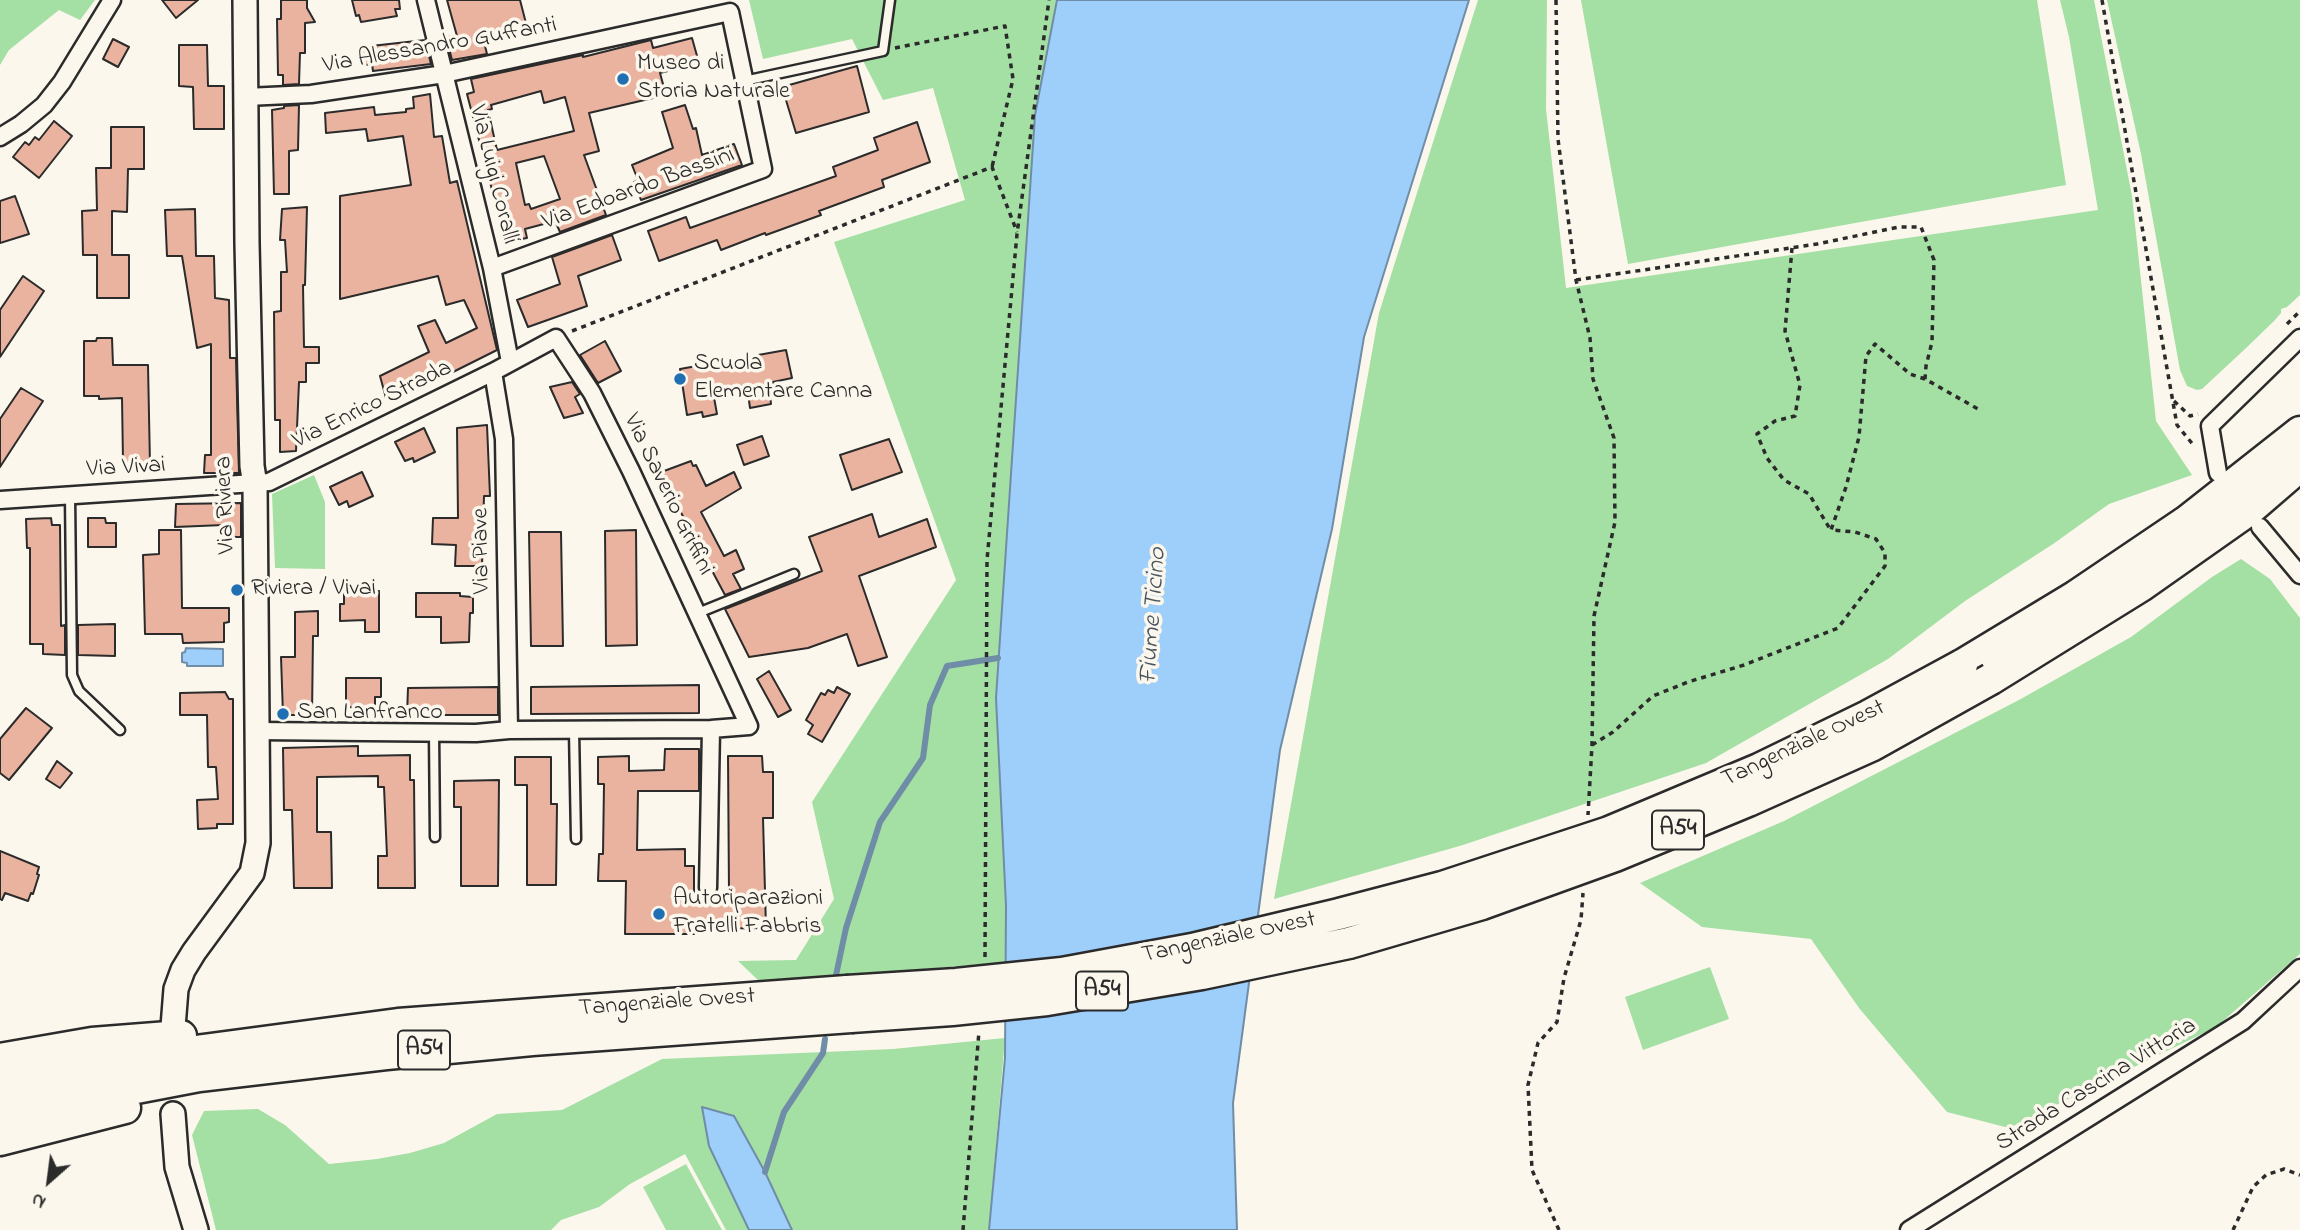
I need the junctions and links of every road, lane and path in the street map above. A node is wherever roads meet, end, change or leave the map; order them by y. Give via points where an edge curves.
1 (112, 0) edge
2 (245, 0) edge
3 (426, 0) edge
4 (890, 0) edge
5 (1049, 0) edge
6 (1556, 0) edge
7 (2102, 0) edge
8 (883, 51) junction
9 (444, 74) junction
10 (744, 81) junction
11 (246, 97) junction
12 (0, 137) edge
13 (992, 167) junction
14 (763, 169) joint
15 (1017, 234) junction
16 (1792, 248) junction
17 (492, 268) junction
18 (1576, 280) junction
19 (2300, 311) edge
20 (2285, 326) dead end
21 (556, 338) junction
22 (2300, 338) edge
23 (510, 362) junction
24 (493, 372) junction
25 (1925, 379) junction
26 (2173, 399) junction
27 (1978, 409) dead end
28 (2201, 414) dead end
29 (2300, 432) edge
30 (2300, 466) edge
31 (2218, 473) joint
32 (255, 485) junction
33 (70, 495) junction
34 (0, 500) edge
35 (2260, 527) dead end
36 (1831, 530) junction
37 (794, 574) dead end
38 (2300, 575) edge
39 (698, 613) junction
40 (711, 729) junction
41 (120, 730) dead end
42 (509, 730) junction
43 (574, 730) junction
44 (256, 731) junction
45 (434, 733) junction
46 (1592, 745) junction
47 (1587, 826) dead end
48 (435, 836) dead end
49 (576, 839) dead end
50 (708, 888) dead end
51 (1583, 893) dead end
52 (984, 968) dead end
53 (2300, 968) edge
54 (849, 1004) junction
55 (398, 1024) junction
56 (979, 1024) dead end
57 (173, 1027) dead end
58 (386, 1054) junction
59 (0, 1059) edge
60 (0, 1087) edge
61 (0, 1114) edge
62 (173, 1114) dead end
63 (0, 1140) edge
64 (2300, 1175) edge
65 (196, 1230) edge
66 (963, 1230) edge
67 (1559, 1230) edge
68 (1909, 1230) edge
69 (2233, 1230) edge

1 - 12 street via 56,90 29,118
2 - 11 street, Via Riviera
3 - 9 street, Via Luigi Coralli
4 - 8 lane
5 - 15 path
6 - 18 path via 1559,139
7 - 26 path
8 - 10 lane
8 - 13 path via 1005,26 1013,79
9 - 10 street, Via Alessandro Guffanti via 730,12
9 - 11 street, Via Alessandro Guffanti via 312,94
9 - 17 street, Via Luigi Coralli
10 - 14 street, Via Alessandro Guffanti
11 - 32 street, Via Riviera
13 - 15 path
13 - 21 path
14 - 17 street, Via Edoardo Bassini
15 - 52 path via 987,560
16 - 18 path
16 - 25 path via 1899,227 1921,227 1934,260 1932,342
16 - 36 path via 1785,331 1800,385 1795,416 1775,421 1757,433 1766,458 1784,480 1809,494
17 - 23 street, Via Luigi Coralli
18 - 46 path via 1590,338 1593,379 1614,438 1615,522 1594,616
19 - 20 path
21 - 23 street
21 - 39 street, Via Saverio Griffini via 592,393
22 - 31 street via 2210,426
23 - 24 street, Via Enrico Strada
24 - 32 street, Via Enrico Strada
24 - 42 street, Via Piave via 504,439
25 - 27 path
25 - 36 path via 1910,374 1875,344 1866,356 1859,437
26 - 28 path via 2190,416
26 - 31 path via 2177,425
29 - 54 highway, Tangenziale Ovest / A54, bridge via 2187,521 1962,666 1759,769 1622,827 1443,887 1192,949
30 - 54 highway, Tangenziale Ovest / A54, bridge via 2249,510 2141,586 1991,679 1873,745 1615,856 1482,904 1349,943 1189,977 952,1010
32 - 33 street, Via Vivai
32 - 44 street, Via Riviera
33 - 34 street, Via Vivai
33 - 41 lane via 72,675 79,691
35 - 38 street
36 - 46 path via 1876,540 1885,553 1885,566 1838,628 1653,696
37 - 39 lane
39 - 40 street, Via Saverio Griffini via 749,726
40 - 43 street
40 - 50 street
42 - 43 street
42 - 45 street
43 - 49 lane
44 - 45 street
44 - 57 street, Via Riviera via 258,843 252,873 183,970 176,989
45 - 48 lane
46 - 47 path
51 - 67 path via 1557,1022 1538,1043 1528,1085 1532,1170
53 - 68 street, Strada Cascina Vittoria via 2243,1021
54 - 55 highway, Tangenziale Ovest / A54
54 - 58 highway, Tangenziale Ovest / A54
55 - 59 highway via 92,1043
55 - 60 highway, Tangenziale Ovest / A54 via 204,1050
56 - 66 path
58 - 61 highway, Tangenziale Ovest / A54 via 199,1076
58 - 63 highway
62 - 65 street via 177,1167
64 - 69 path via 2284,1169 2266,1175 2253,1187

